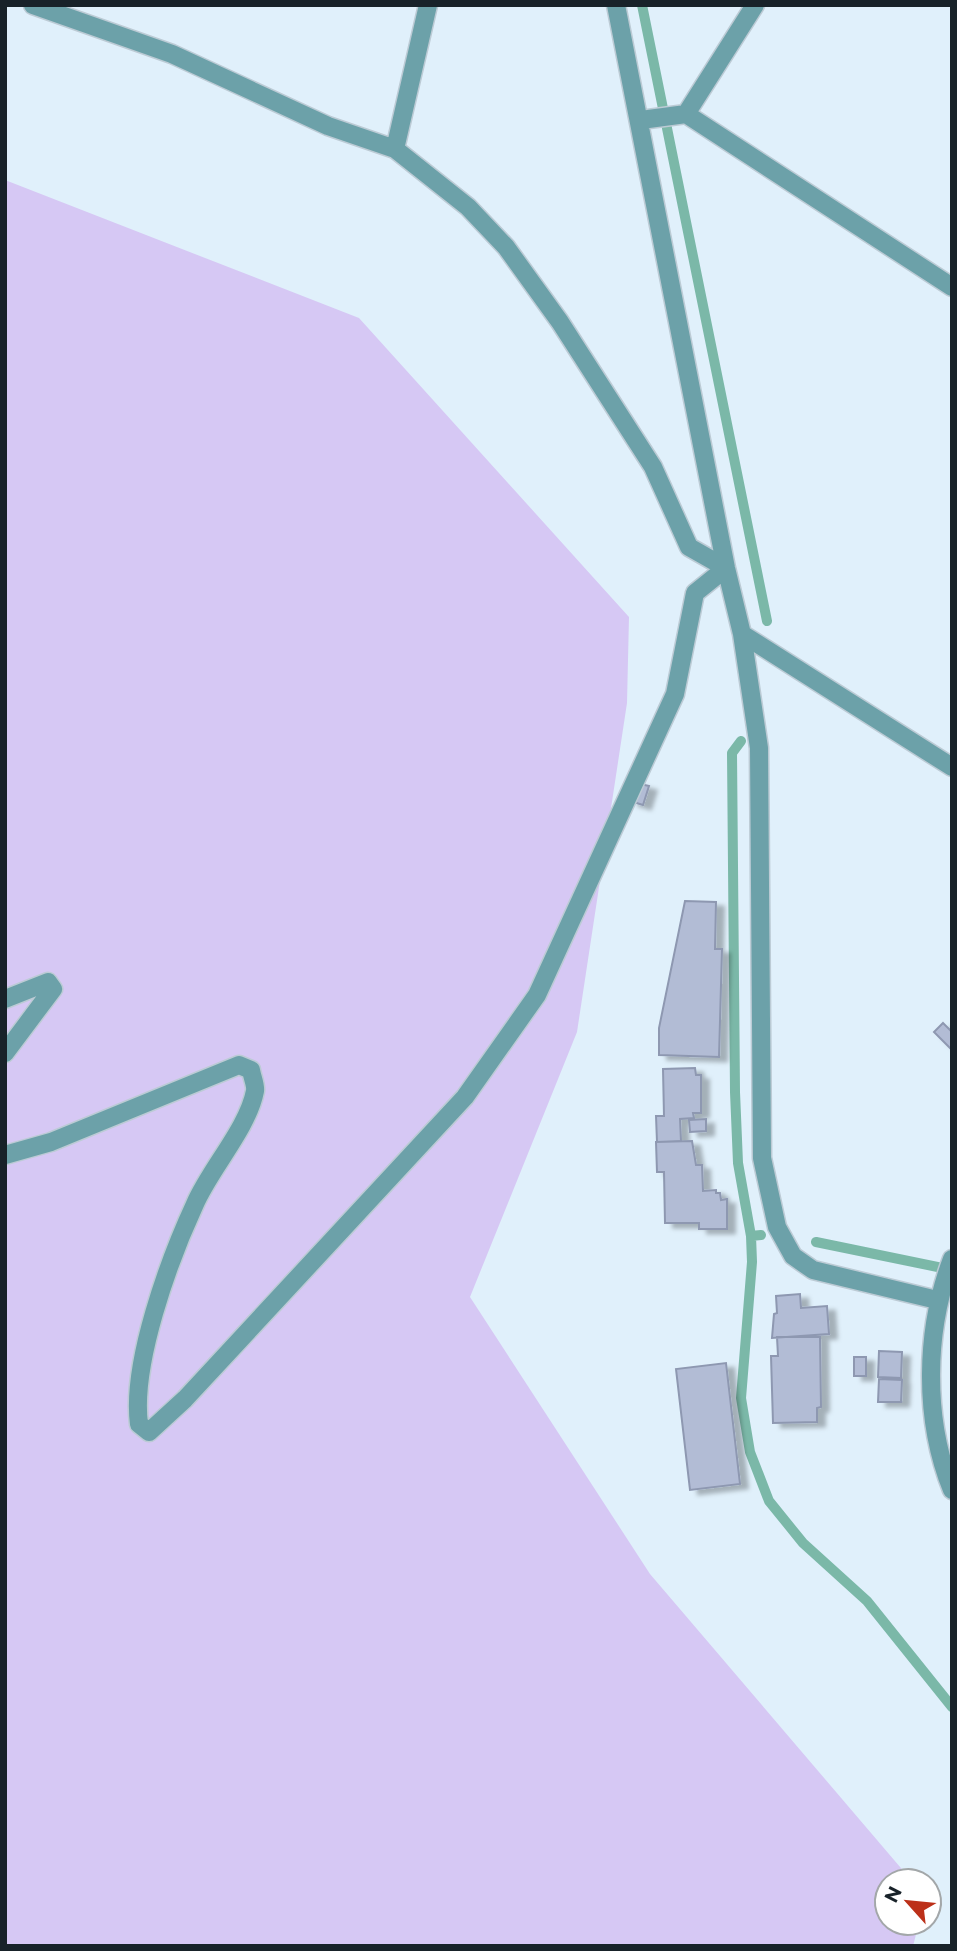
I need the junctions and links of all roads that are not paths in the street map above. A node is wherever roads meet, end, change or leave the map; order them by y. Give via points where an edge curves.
1 (33, 5) edge
2 (428, 5) edge
3 (616, 5) edge
4 (755, 5) edge
5 (680, 115) junction
6 (646, 119) junction
7 (395, 149) junction
8 (952, 287) edge
9 (726, 568) junction
10 (742, 634) junction
11 (952, 767) edge
12 (5, 999) edge
13 (5, 1053) edge
14 (5, 1154) edge
15 (949, 1266) edge
16 (937, 1300) junction
17 (952, 1490) edge

1 - 7 street via 172,54 328,126
2 - 7 street
3 - 6 street
4 - 5 street
5 - 6 street
5 - 8 street
6 - 9 street
7 - 9 street via 468,207 506,247 653,467 689,547
9 - 10 street
9 - 14 street via 695,593 675,694 537,995 456,1107 149,1432 139,1424 136,1401 159,1298 195,1203 238,1130 255,1090 251,1070 239,1065 51,1142
10 - 11 street
10 - 16 street via 760,748 762,1158 777,1227 793,1256 813,1270
12 - 13 street via 37,984 48,982 53,989
15 - 16 street
16 - 17 street via 931,1387 935,1433

